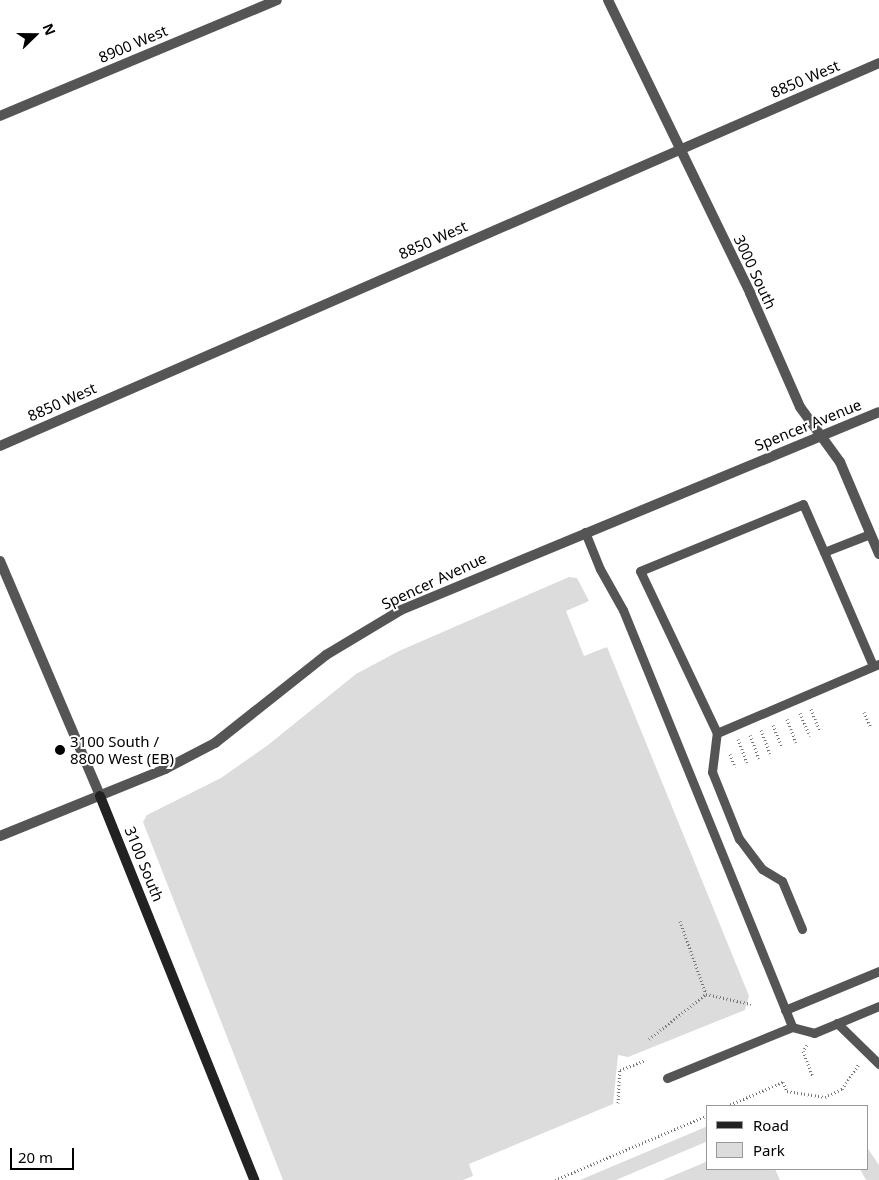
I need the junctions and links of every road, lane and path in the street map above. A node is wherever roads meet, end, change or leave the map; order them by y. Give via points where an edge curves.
1 (277, 0) edge
2 (608, 0) edge
3 (879, 63) edge
4 (0, 116) edge
5 (679, 149) junction
6 (879, 412) edge
7 (823, 436) junction
8 (0, 446) edge
9 (585, 532) junction
10 (870, 534) junction
11 (824, 552) junction
12 (879, 554) edge
13 (0, 562) edge
14 (876, 665) edge
15 (806, 695) junction
16 (795, 699) junction
17 (782, 705) junction
18 (768, 711) junction
19 (864, 712) dead end
20 (756, 716) junction
21 (744, 721) junction
22 (733, 726) junction
23 (871, 728) dead end
24 (820, 731) dead end
25 (717, 733) junction
26 (810, 736) dead end
27 (796, 742) dead end
28 (782, 748) dead end
29 (770, 752) dead end
30 (758, 758) dead end
31 (747, 762) dead end
32 (100, 796) junction
33 (0, 836) edge
34 (680, 921) dead end
35 (802, 929) dead end
36 (879, 971) edge
37 (706, 994) junction
38 (751, 1004) dead end
39 (879, 1006) edge
40 (785, 1010) junction
41 (837, 1023) junction
42 (792, 1027) junction
43 (814, 1033) junction
44 (649, 1039) dead end
45 (867, 1051) junction
46 (646, 1060) dead end
47 (879, 1064) edge
48 (812, 1074) dead end
49 (667, 1078) dead end
50 (618, 1103) dead end
51 (729, 1105) edge
52 (706, 1115) edge
53 (254, 1180) edge
54 (555, 1180) edge

1 - 4 street, 8900 West
2 - 5 street, 3000 South
3 - 5 street, 8850 West
5 - 7 street, 3000 South via 750,293 800,407
5 - 8 street, 8850 West
6 - 7 street, Spencer Avenue
7 - 9 street, Spencer Avenue
7 - 10 street, 3000 South via 840,462
9 - 32 street, Spencer Avenue via 402,610 326,655 215,743 166,769
9 - 40 lane via 600,569 623,610
10 - 11 lane
10 - 12 street, 3000 South
11 - 14 lane
11 - 25 lane via 803,504 640,571
13 - 32 street, 3100 South
14 - 15 lane
15 - 16 lane
15 - 24 path
16 - 17 lane
16 - 26 path
17 - 18 lane
17 - 27 path
18 - 20 lane
18 - 28 path
19 - 23 path
20 - 21 lane
20 - 29 path
21 - 22 lane
21 - 30 path
22 - 25 lane
22 - 31 path
25 - 35 lane via 712,772 739,839 762,869 782,881
32 - 33 street, Spencer Avenue
32 - 53 street, 3100 South
34 - 37 path
36 - 40 lane
37 - 38 path
37 - 44 path
39 - 41 lane
40 - 42 lane
41 - 43 lane
41 - 45 lane
42 - 43 lane
42 - 49 lane
43 - 48 path via 803,1051
45 - 47 lane
45 - 51 path via 842,1089 825,1097 787,1091 783,1082
46 - 50 path via 620,1070
52 - 54 path

